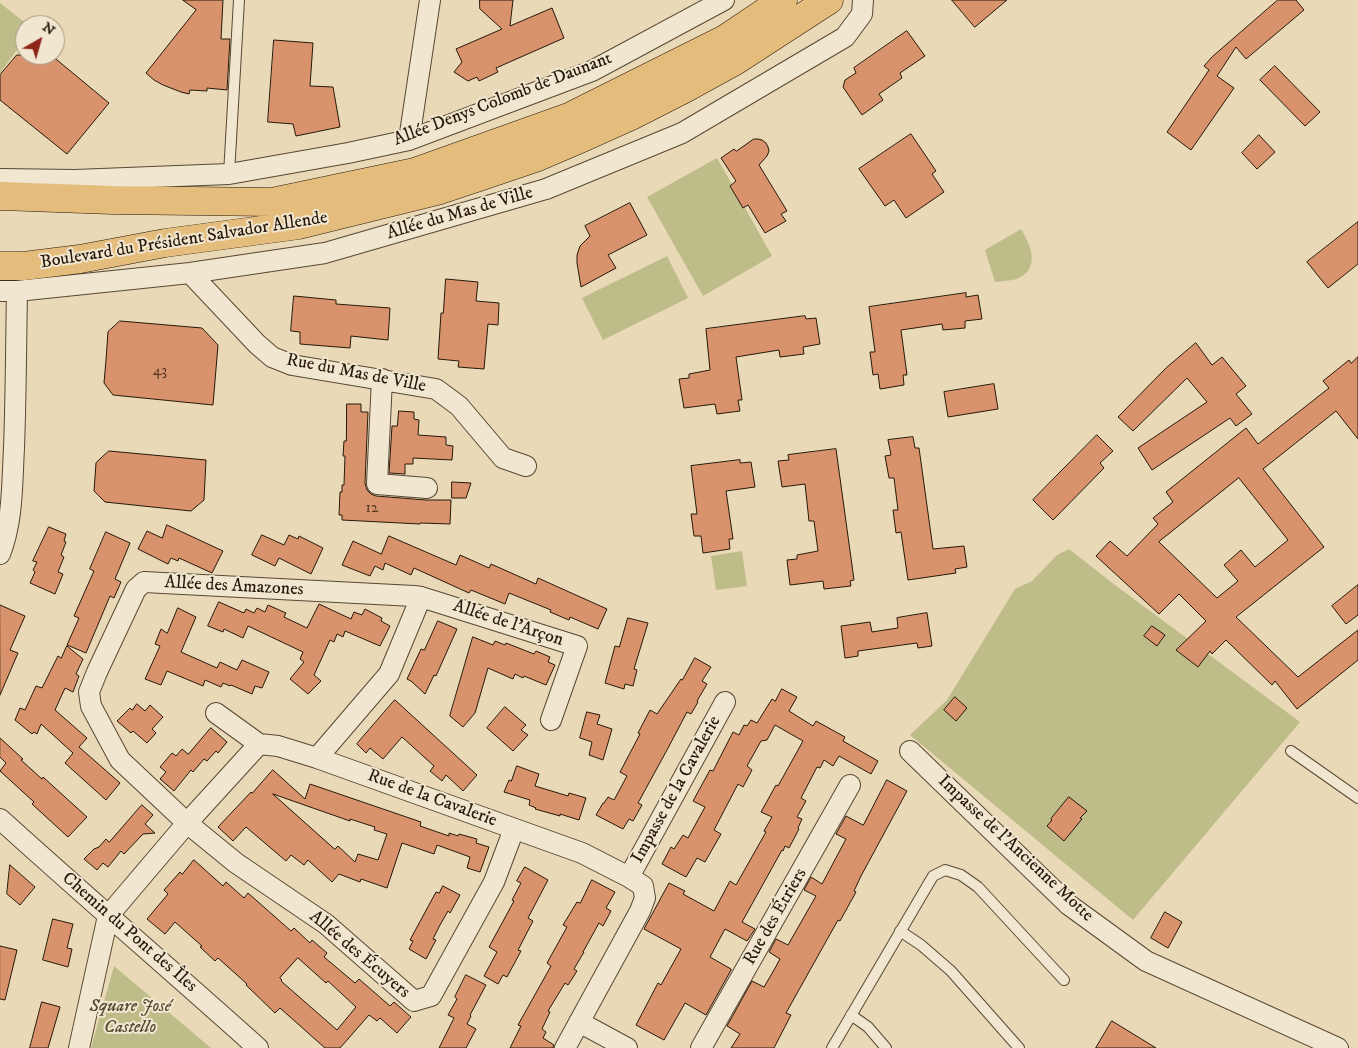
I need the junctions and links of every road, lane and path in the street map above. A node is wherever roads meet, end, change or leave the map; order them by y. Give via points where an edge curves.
1 (239, 0) edge
2 (430, 0) edge
3 (724, 0) edge
4 (783, 0) edge
5 (829, 0) edge
6 (863, 0) edge
7 (409, 140) junction
8 (228, 174) junction
9 (0, 178) edge
10 (0, 196) edge
11 (0, 266) edge
12 (190, 273) junction
13 (8, 291) edge
14 (382, 380) junction
15 (526, 466) dead end
16 (427, 488) dead end
17 (0, 554) edge
18 (421, 596) junction
19 (725, 702) dead end
20 (216, 713) dead end
21 (551, 720) dead end
22 (259, 744) junction
23 (910, 751) dead end
24 (1291, 751) dead end
25 (317, 758) junction
26 (850, 785) dead end
27 (1358, 798) edge
28 (0, 819) edge
29 (188, 824) junction
30 (514, 829) junction
31 (629, 877) junction
32 (108, 916) junction
33 (900, 931) junction
34 (1064, 980) dead end
35 (851, 1015) junction
36 (579, 1022) junction
37 (79, 1048) edge
38 (258, 1048) edge
39 (565, 1048) edge
40 (627, 1048) edge
41 (701, 1048) edge
42 (832, 1048) edge
43 (886, 1048) edge
44 (1019, 1048) edge
45 (1338, 1048) edge

1 - 8 lane
2 - 7 street
3 - 7 street, Allée Denys Colomb de Daunant via 592,71
4 - 10 main road, Boulevard du Président Salvador Allende via 725,39 569,117 415,172 272,202
5 - 11 main road, Boulevard du Président Salvador Allende via 735,61 639,112 563,146 437,191 299,225 165,243 48,264
6 - 12 street, Allée du Mas de Ville via 862,14 845,37 682,133 546,190 325,253
7 - 8 street, Allée Denys Colomb de Daunant
8 - 9 street, Allée Denys Colomb de Daunant via 75,180
12 - 13 street, Allée du Mas de Ville
12 - 14 street, Rue du Mas de Ville via 272,357 292,365
13 - 17 street via 15,409 12,504
14 - 15 street, Rue du Mas de Ville via 436,389 459,406 503,458
14 - 16 street via 377,484
18 - 21 street, Allée de l'Arçon via 577,646
18 - 25 street via 389,674
18 - 29 street, Allée des Amazones via 144,582 136,589 89,692 90,706 120,760
19 - 31 street, Impasse de la Cavalerie
20 - 22 street
22 - 25 street, Rue de la Cavalerie via 278,746
22 - 29 street
23 - 45 street, Impasse de l'Ancienne Motte via 1069,905 1146,961
24 - 27 lane
25 - 30 street, Rue de la Cavalerie
26 - 41 street, Rue des Étriers
28 - 32 street, Chemin du Pont des Îles
29 - 30 street, Allée des Écuyers via 236,862 326,924 414,1001 431,996 494,882
29 - 32 street
30 - 31 street, Rue de la Cavalerie via 582,853
31 - 36 street, Rue de la Cavalerie via 643,886 645,898
32 - 37 street
32 - 38 street, Chemin du Pont des Îles
33 - 34 lane via 933,876 945,870 978,887
33 - 35 lane
33 - 44 lane via 950,970
35 - 42 lane
35 - 43 lane via 868,1027
36 - 39 street, Rue de la Cavalerie
36 - 40 street

